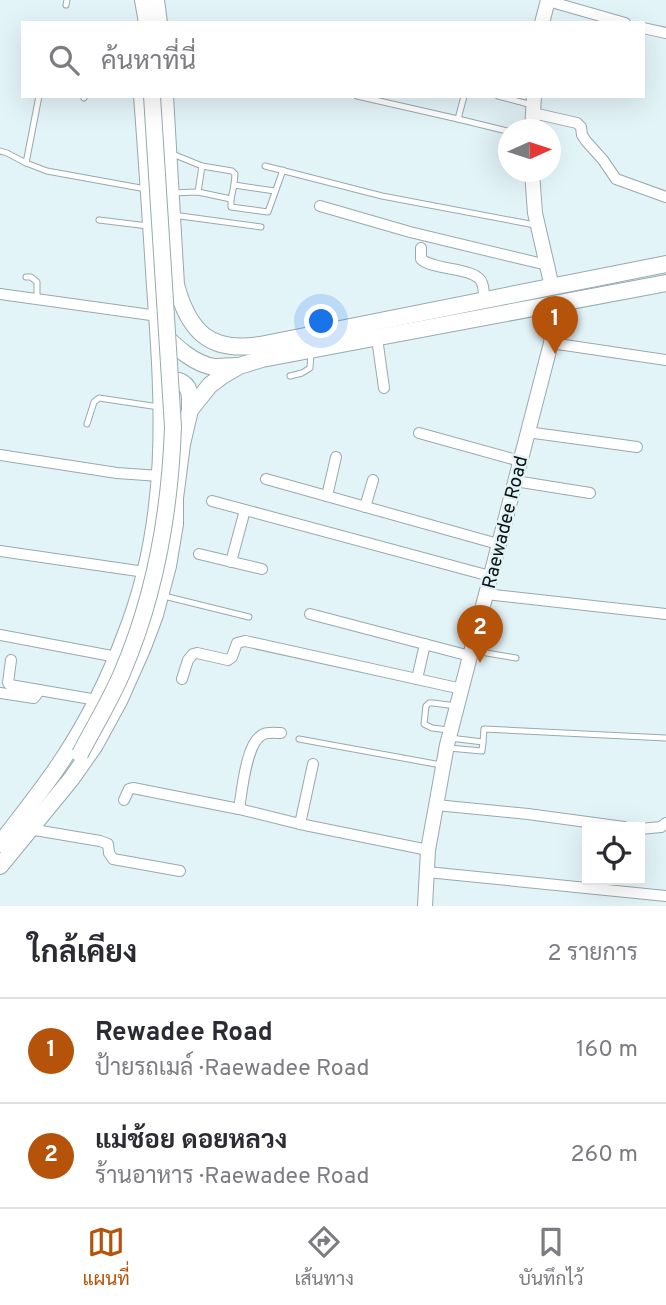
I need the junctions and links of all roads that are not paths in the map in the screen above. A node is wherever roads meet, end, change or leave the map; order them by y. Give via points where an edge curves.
1 (135, 0) edge
2 (143, 0) edge
3 (156, 0) edge
4 (548, 0) edge
5 (137, 21) edge
6 (156, 21) edge
7 (157, 21) edge
8 (543, 21) edge
9 (618, 21) edge
10 (645, 28) edge
11 (666, 33) edge
12 (38, 98) edge
13 (142, 98) edge
14 (152, 98) edge
15 (165, 98) edge
16 (366, 98) edge
17 (463, 98) edge
18 (506, 98) edge
19 (533, 105) edge
20 (457, 119) junction
21 (498, 129) edge
22 (0, 151) edge
23 (169, 152) junction
24 (26, 163) junction
25 (202, 166) junction
26 (265, 166) dead end
27 (283, 170) junction
28 (532, 182) edge
29 (234, 185) junction
30 (149, 190) junction
31 (275, 191) junction
32 (198, 192) junction
33 (171, 193) junction
34 (666, 197) edge
35 (231, 199) junction
36 (320, 206) dead end
37 (173, 215) junction
38 (99, 220) dead end
39 (538, 225) junction
40 (151, 226) junction
41 (261, 227) dead end
42 (421, 248) dead end
43 (666, 264) edge
44 (547, 265) junction
45 (26, 277) dead end
46 (666, 283) edge
47 (552, 287) junction
48 (0, 294) edge
49 (37, 299) junction
50 (484, 300) junction
51 (555, 304) junction
52 (158, 323) junction
53 (206, 338) junction
54 (377, 338) junction
55 (551, 343) junction
56 (312, 350) junction
57 (187, 355) junction
58 (666, 360) edge
59 (240, 366) junction
60 (289, 376) dead end
61 (384, 388) dead end
62 (162, 406) junction
63 (190, 410) junction
64 (87, 424) dead end
65 (527, 432) junction
66 (419, 433) dead end
67 (637, 447) dead end
68 (0, 455) edge
69 (336, 457) dead end
70 (520, 461) junction
71 (160, 476) junction
72 (266, 479) dead end
73 (373, 480) dead end
74 (515, 481) junction
75 (590, 492) dead end
76 (327, 496) junction
77 (212, 501) dead end
78 (365, 507) junction
79 (245, 510) junction
80 (498, 544) junction
81 (0, 551) edge
82 (199, 554) dead end
83 (231, 562) junction
84 (262, 569) dead end
85 (145, 572) junction
86 (490, 576) junction
87 (486, 594) junction
88 (165, 596) junction
89 (310, 614) dead end
90 (666, 614) edge
91 (249, 617) dead end
92 (0, 635) edge
93 (425, 645) junction
94 (471, 653) junction
95 (117, 657) junction
96 (516, 658) dead end
97 (11, 660) dead end
98 (182, 679) dead end
99 (417, 679) junction
100 (462, 689) junction
101 (40, 690) junction
102 (0, 693) edge
103 (97, 700) junction
104 (457, 707) junction
105 (281, 733) dead end
106 (666, 737) edge
107 (299, 738) dead end
108 (449, 739) junction
109 (483, 741) junction
110 (313, 764) dead end
111 (443, 766) junction
112 (55, 799) junction
113 (124, 800) dead end
114 (436, 805) junction
115 (239, 809) junction
116 (587, 822) edge
117 (666, 823) edge
118 (300, 824) junction
119 (14, 827) edge
120 (645, 829) edge
121 (0, 844) edge
122 (428, 850) junction
123 (0, 866) edge
124 (180, 871) dead end
125 (427, 872) junction
126 (666, 896) edge
127 (425, 906) edge

1 - 5 main road
2 - 6 main road
3 - 7 main road
4 - 8 street
4 - 9 street
10 - 11 street
12 - 24 lane
13 - 30 main road
14 - 112 main road, bridge via 173,427 166,516 134,642 112,694
15 - 23 main road
16 - 20 lane
17 - 20 lane
18 - 19 lane
19 - 34 street via 578,123 615,179
20 - 21 lane
22 - 24 lane
23 - 25 lane
23 - 33 main road
24 - 30 lane
25 - 29 lane via 232,171
25 - 32 lane
26 - 27 lane
27 - 31 lane
27 - 39 lane via 382,196
28 - 39 street
29 - 31 lane
29 - 35 lane
30 - 40 main road
31 - 35 lane via 268,212 231,207
32 - 33 lane
32 - 35 lane
33 - 37 main road
36 - 44 street
37 - 41 lane
37 - 53 main road via 180,300
38 - 40 lane
39 - 44 street
40 - 52 main road
42 - 50 street via 426,264 479,278
43 - 47 main road
44 - 47 street
45 - 49 lane via 37,282
46 - 51 main road
47 - 50 main road
48 - 49 street
49 - 52 street
50 - 53 main road via 244,348
51 - 54 main road
51 - 55 street, Raewadee Road
52 - 57 main road
52 - 62 main road
53 - 57 main road via 187,339
54 - 56 main road
54 - 61 street
55 - 58 street
55 - 65 street, Raewadee Road
56 - 59 main road
56 - 60 lane via 310,368
57 - 59 main road via 213,367
59 - 63 main road via 210,385
62 - 63 main road via 179,381 189,390
62 - 64 lane via 99,398
62 - 71 main road
63 - 88 main road
65 - 67 street
65 - 70 street, Raewadee Road
66 - 70 street
68 - 71 street
69 - 76 street
70 - 74 street, Raewadee Road
71 - 85 main road via 157,518
72 - 76 street
73 - 78 street
74 - 75 street
74 - 80 street, Raewadee Road
76 - 78 street
77 - 79 street
78 - 80 street
79 - 83 street
79 - 86 street
80 - 86 street, Raewadee Road
81 - 85 street
82 - 83 street
83 - 84 street
85 - 95 main road
86 - 87 street, Raewadee Road
87 - 90 street
87 - 94 street, Raewadee Road
88 - 91 lane
88 - 112 main road via 119,701 95,745
89 - 93 street
92 - 95 street
93 - 94 street
93 - 99 street
94 - 96 lane
94 - 100 street, Raewadee Road
95 - 103 main road
97 - 101 street via 8,683
98 - 99 street via 193,654 228,660 242,641
99 - 100 street
100 - 104 street, Raewadee Road
101 - 102 street via 34,698
101 - 103 street
103 - 119 main road
104 - 108 street, Raewadee Road
104 - 108 lane via 426,706 424,724
105 - 115 street via 260,735 249,752
106 - 109 lane via 484,729
107 - 111 lane
108 - 109 lane
108 - 109 lane via 482,751
108 - 111 street, Raewadee Road
110 - 118 street
111 - 114 street, Raewadee Road
112 - 119 main road
113 - 115 street via 133,788
114 - 116 street
114 - 122 street, Raewadee Road
115 - 118 street
117 - 120 street
118 - 122 street
119 - 121 main road
119 - 123 main road
119 - 124 street via 104,842 113,859
122 - 125 street, Raewadee Road
125 - 126 street
125 - 127 street, Raewadee Road

